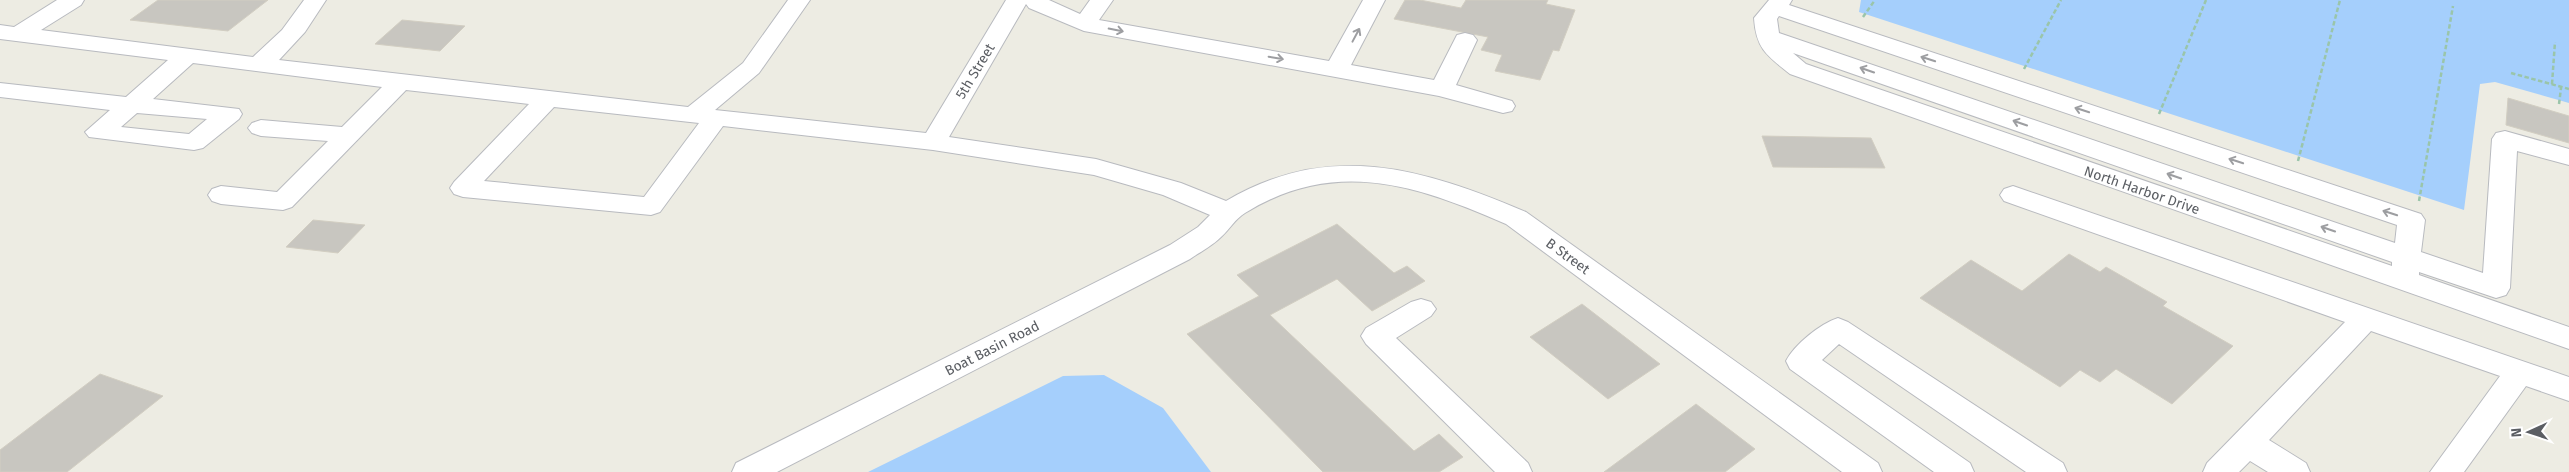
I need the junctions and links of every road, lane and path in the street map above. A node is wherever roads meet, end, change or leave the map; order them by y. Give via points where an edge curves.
1 (73, 0) edge
2 (315, 0) edge
3 (799, 0) edge
4 (1102, 0) edge
5 (1374, 0) edge
6 (1875, 0) edge
7 (2061, 0) edge
8 (2206, 0) edge
9 (2340, 0) edge
10 (1030, 1) edge
11 (1777, 4) edge
12 (2453, 6) dead end
13 (1863, 16) dead end
14 (1084, 24) junction
15 (7, 35) edge
16 (1465, 40) dead end
17 (2555, 42) dead end
18 (188, 55) junction
19 (259, 64) junction
20 (1338, 69) junction
21 (2024, 69) dead end
22 (2511, 73) dead end
23 (400, 83) junction
24 (2552, 84) junction
25 (2561, 88) dead end
26 (1442, 89) junction
27 (2569, 89) edge
28 (0, 90) edge
29 (548, 99) junction
30 (2559, 104) dead end
31 (1503, 106) dead end
32 (2159, 114) dead end
33 (705, 116) junction
34 (261, 128) dead end
35 (348, 135) junction
36 (934, 142) junction
37 (2569, 157) edge
38 (2298, 161) dead end
39 (221, 195) dead end
40 (2013, 195) dead end
41 (2419, 202) dead end
42 (1228, 212) junction
43 (2405, 269) junction
44 (1420, 310) dead end
45 (2366, 318) junction
46 (2569, 327) edge
47 (2569, 338) edge
48 (2520, 372) junction
49 (2569, 389) edge
50 (2247, 443) junction
51 (2038, 469) edge
52 (748, 472) edge
53 (1516, 472) edge
54 (1866, 472) edge
55 (1958, 472) edge
56 (2219, 472) edge
57 (2294, 472) edge
58 (2446, 472) edge

1 - 15 street
2 - 19 street via 299,26 278,50
3 - 33 street via 751,68
4 - 14 street
20 -> 5 street
6 - 13 path
7 - 21 path
8 - 32 path
9 - 38 path
10 - 14 street
10 - 36 street, 5th Street
43 -> 11 street via 2412,220
11 - 43 street, North Harbor Drive via 1765,18 1766,36 1772,48 1798,69
12 - 41 path
14 -> 20 street
15 - 18 street
16 - 26 street
17 - 24 path
18 - 19 street
18 - 28 street via 132,105
19 - 23 street
20 - 26 street
22 - 24 path
23 - 29 street
23 - 35 street
24 - 27 path
25 - 30 path
26 - 31 street
29 - 33 street
29 - 33 street via 463,188 651,206
33 - 36 street
34 - 35 street
35 - 39 street via 283,201
36 - 42 street via 1096,167 1172,188
37 - 43 street via 2505,138 2496,288
40 - 45 street
42 - 52 street, Boat Basin Road via 1213,230 1180,252
42 - 54 street, B Street via 1287,180 1318,173 1374,174 1430,184 1476,200 1516,218
43 - 47 street, North Harbor Drive
44 - 53 street via 1376,336
45 - 48 street
45 - 50 street
46 - 47 street
48 - 49 street
48 - 58 street
50 - 56 street
50 - 57 street
51 - 55 street via 1838,329 1801,361

